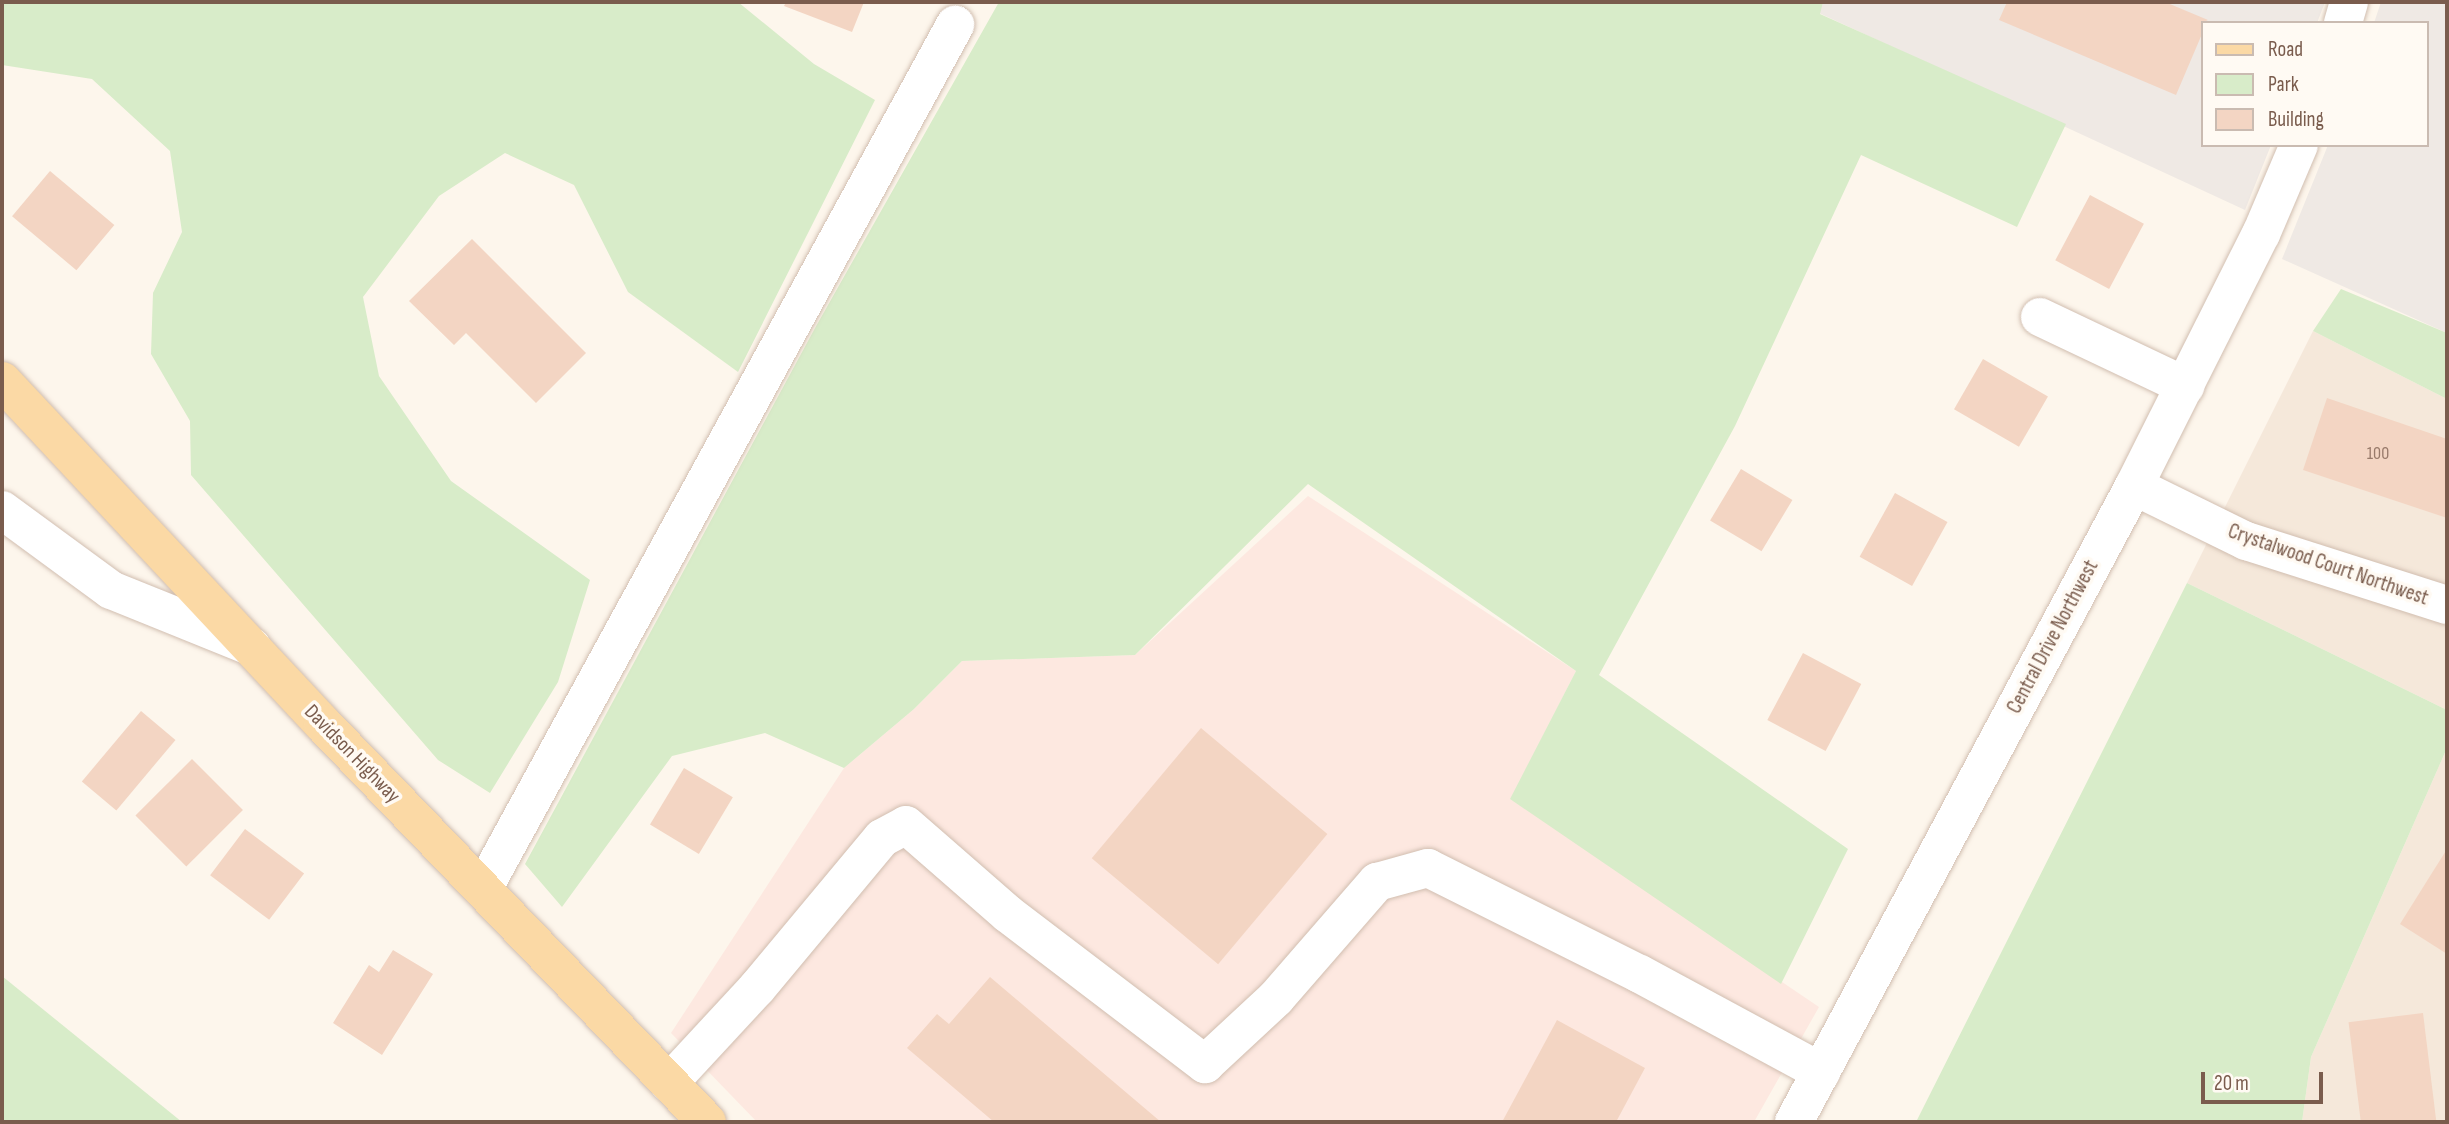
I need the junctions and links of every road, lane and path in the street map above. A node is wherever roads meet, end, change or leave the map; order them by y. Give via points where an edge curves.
1 (2349, 2) edge
2 (2344, 21) edge
3 (956, 25) dead end
4 (2298, 147) edge
5 (2040, 317) dead end
6 (2, 381) edge
7 (2185, 386) junction
8 (2134, 486) junction
9 (2, 510) edge
10 (2447, 605) edge
11 (252, 648) junction
12 (483, 889) junction
13 (1821, 1072) junction
14 (669, 1083) junction
15 (707, 1122) edge
16 (1794, 1122) edge

1 - 2 street
3 - 12 street
4 - 7 street, Central Drive Northwest
5 - 7 street
6 - 11 main road, Davidson Highway
7 - 8 street, Central Drive Northwest
8 - 10 street, Crystalwood Court Northwest via 2246,541
8 - 13 street, Central Drive Northwest
9 - 11 street via 111,590
11 - 12 main road, Davidson Highway
12 - 14 main road, Davidson Highway
13 - 14 street via 1640,974 1428,868 1377,883 1276,998 1205,1064 1008,914 906,825 882,838 757,988
13 - 16 street, Central Drive Northwest
14 - 15 main road, Davidson Highway

